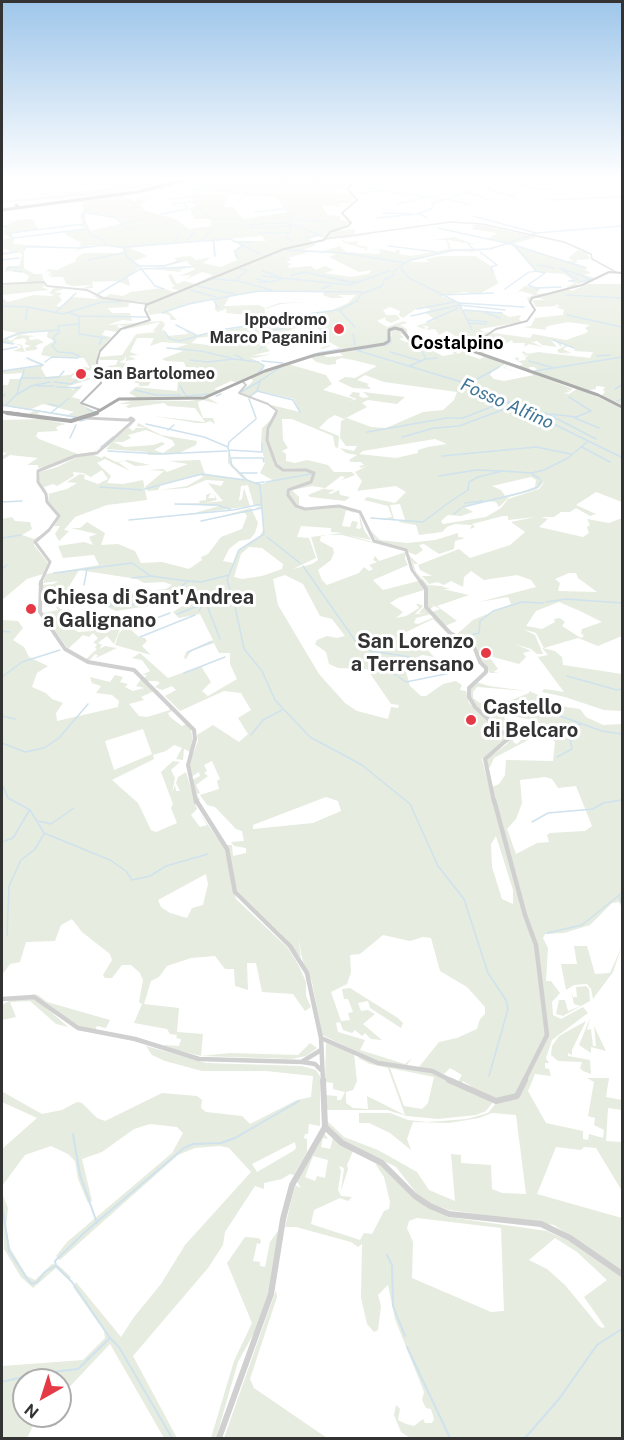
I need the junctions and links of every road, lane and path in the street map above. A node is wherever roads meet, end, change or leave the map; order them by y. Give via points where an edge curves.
1 (295, 246) edge
2 (573, 246) edge
3 (613, 272) edge
4 (2, 284) edge
5 (148, 304) junction
6 (457, 345) junction
7 (270, 368) joint
8 (259, 374) joint
9 (243, 382) junction
10 (622, 407) edge
11 (100, 410) junction
12 (2, 412) edge
13 (92, 416) junction
14 (86, 418) junction
15 (101, 418) junction
16 (2, 999) edge
17 (321, 1038) junction
18 (321, 1050) junction
19 (302, 1062) junction
20 (321, 1070) junction
21 (325, 1127) junction
22 (622, 1274) edge
23 (219, 1438) edge

1 - 5 main road
2 - 3 street via 591,254 592,259
3 - 6 main road via 582,285 531,298 535,310 527,321 496,329 477,342
4 - 5 street via 44,282 47,286 87,290 103,298
5 - 11 main road via 145,309 150,320 121,329 105,344 97,362 100,384 81,403
6 - 7 main road via 410,339 394,328 384,344 322,353
6 - 10 main road
7 - 8 main road
8 - 9 main road
9 - 11 main road via 204,398 122,399
9 - 17 street via 246,385 239,393 277,411 267,438 276,465 283,470 314,473 311,482 288,490 296,506 339,506 360,512 374,541 406,550 412,570 426,589 426,608 450,633 474,646 486,668 469,688 469,697 509,738 484,764 536,945 547,1035 517,1096 496,1101 432,1071 378,1063
11 - 13 main road
12 - 14 main road via 61,421
13 - 14 main road
13 - 15 street
14 - 15 street
15 - 17 street via 130,422 97,453 75,456 38,471 38,482 47,502 59,516 35,542 50,562 40,584 40,612 65,649 88,662 134,670 192,725 195,734 188,772 195,801 227,849 238,898 289,945 305,969
16 - 19 street via 34,997 74,1027 199,1059
17 - 18 street
18 - 19 street
18 - 20 street
19 - 20 street via 315,1064
20 - 21 street
21 - 22 street via 342,1143 391,1169 430,1206 449,1214 541,1224 570,1238
21 - 23 street via 292,1185 271,1294

